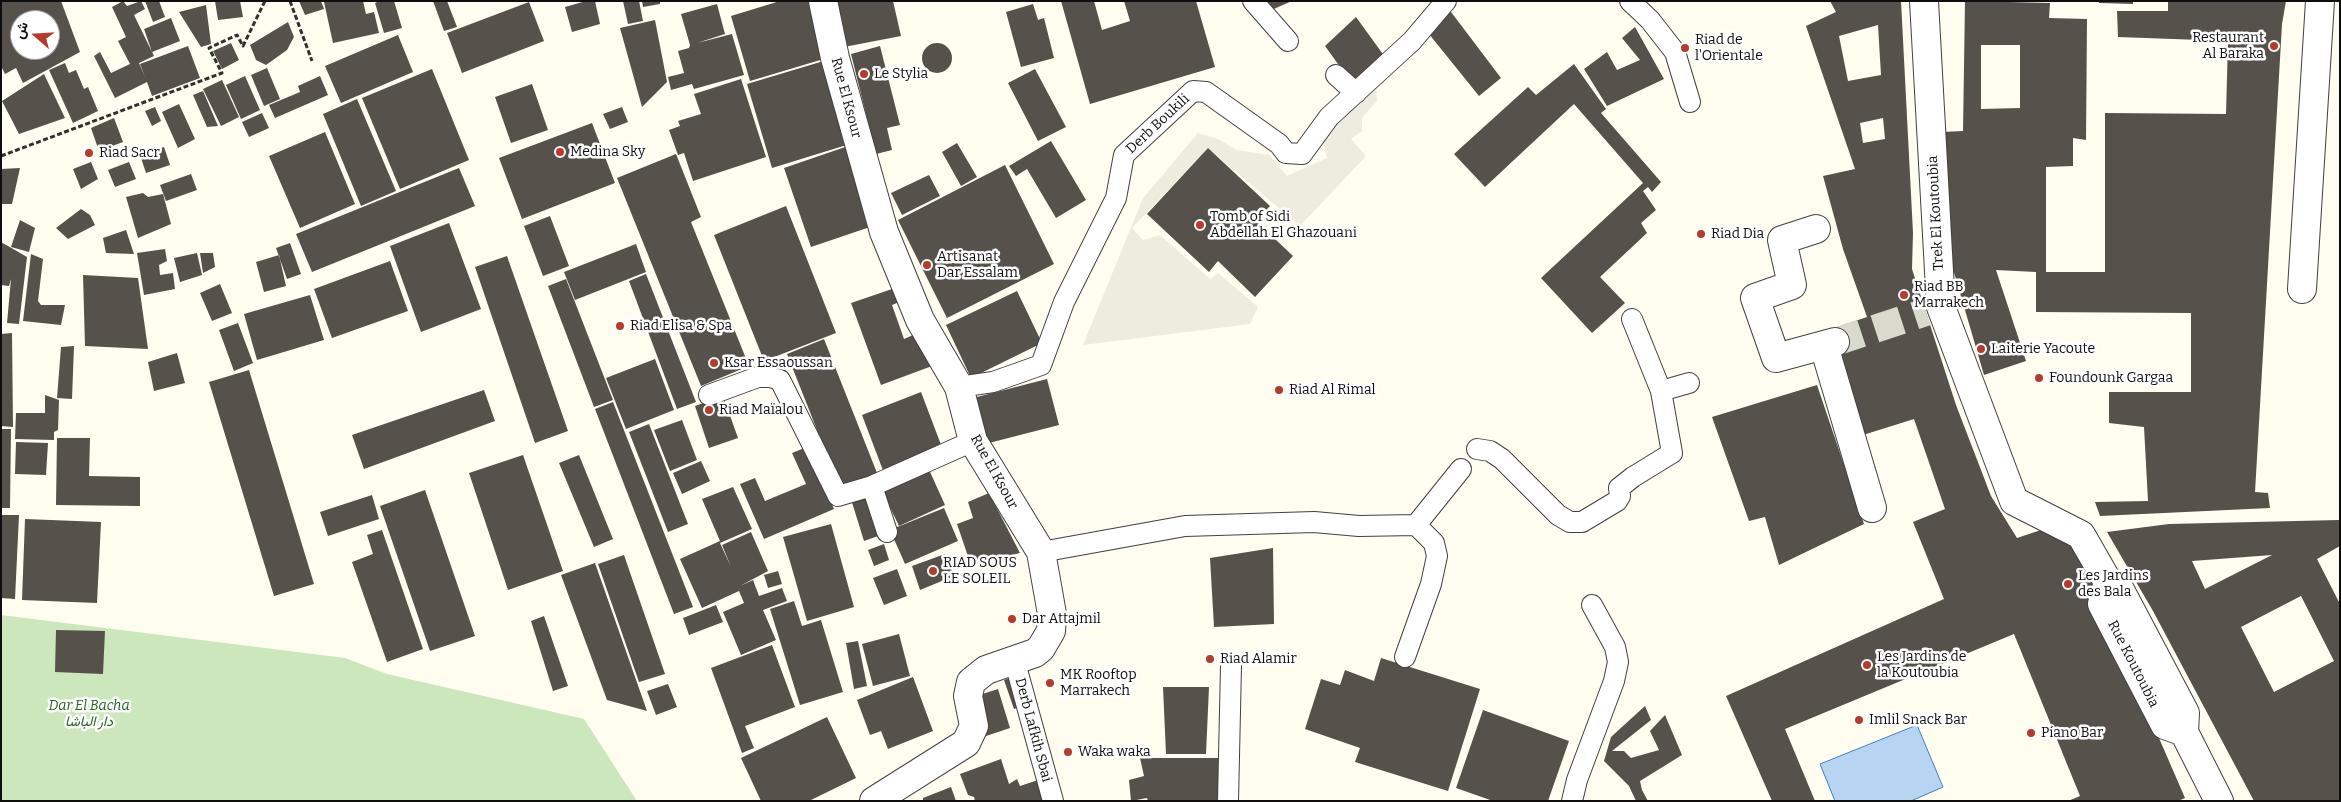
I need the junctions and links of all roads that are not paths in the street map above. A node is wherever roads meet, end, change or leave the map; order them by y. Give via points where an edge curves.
1 (823, 1) edge
2 (1253, 1) edge
3 (1446, 1) edge
4 (1630, 1) edge
5 (1924, 1) edge
6 (2320, 1) edge
7 (1288, 41) dead end
8 (1336, 75) dead end
9 (1356, 93) junction
10 (1690, 102) dead end
11 (1816, 229) dead end
12 (2302, 290) dead end
13 (1632, 319) dead end
14 (1689, 383) dead end
15 (959, 387) junction
16 (1661, 391) junction
17 (708, 395) dead end
18 (973, 441) junction
19 (1477, 449) dead end
20 (1461, 470) dead end
21 (872, 486) junction
22 (2014, 501) joint
23 (1872, 508) dead end
24 (1416, 525) junction
25 (887, 532) dead end
26 (1041, 552) junction
27 (1592, 605) dead end
28 (1405, 657) dead end
29 (1014, 659) junction
30 (1231, 666) dead end
31 (874, 801) edge
32 (1053, 801) edge
33 (1228, 801) edge
34 (1572, 801) edge
35 (2219, 801) edge

1 - 15 street, Rue El Ksour via 848,106 884,232 920,320
2 - 7 lane
3 - 9 lane, Derb Boukili via 1412,41
4 - 10 lane via 1675,52
5 - 22 street, Trek El Koutoubia via 1934,310
6 - 12 street
8 - 9 lane
9 - 15 lane, Derb Boukili via 1329,117 1302,154 1286,153 1280,144 1206,92 1193,91 1124,155 1116,198 1064,302 1041,366 994,382
11 - 23 street via 1782,240 1792,285 1755,298 1776,358 1829,344
13 - 16 lane
14 - 16 lane
15 - 18 street, Rue El Ksour
16 - 19 lane via 1672,453 1633,477 1619,488 1617,501 1582,522 1570,522 1558,515 1502,459 1490,451
17 - 21 lane via 758,377 780,380 838,496
18 - 21 lane
18 - 26 street, Rue El Ksour
20 - 24 lane
21 - 25 lane
22 - 35 street, Rue Koutoubia via 2081,535 2108,582 2102,604 2165,725 2184,732
24 - 26 lane via 1359,526 1314,522 1185,526
24 - 28 lane via 1434,543 1437,556 1431,584
26 - 29 street, Rue El Ksour via 1053,623 1035,654
27 - 34 lane via 1615,647 1618,662
29 - 31 street, Rue El Ksour via 986,670 971,682 968,696 974,726 966,743
29 - 32 lane, Derb Lafkih Sbai
30 - 33 lane

